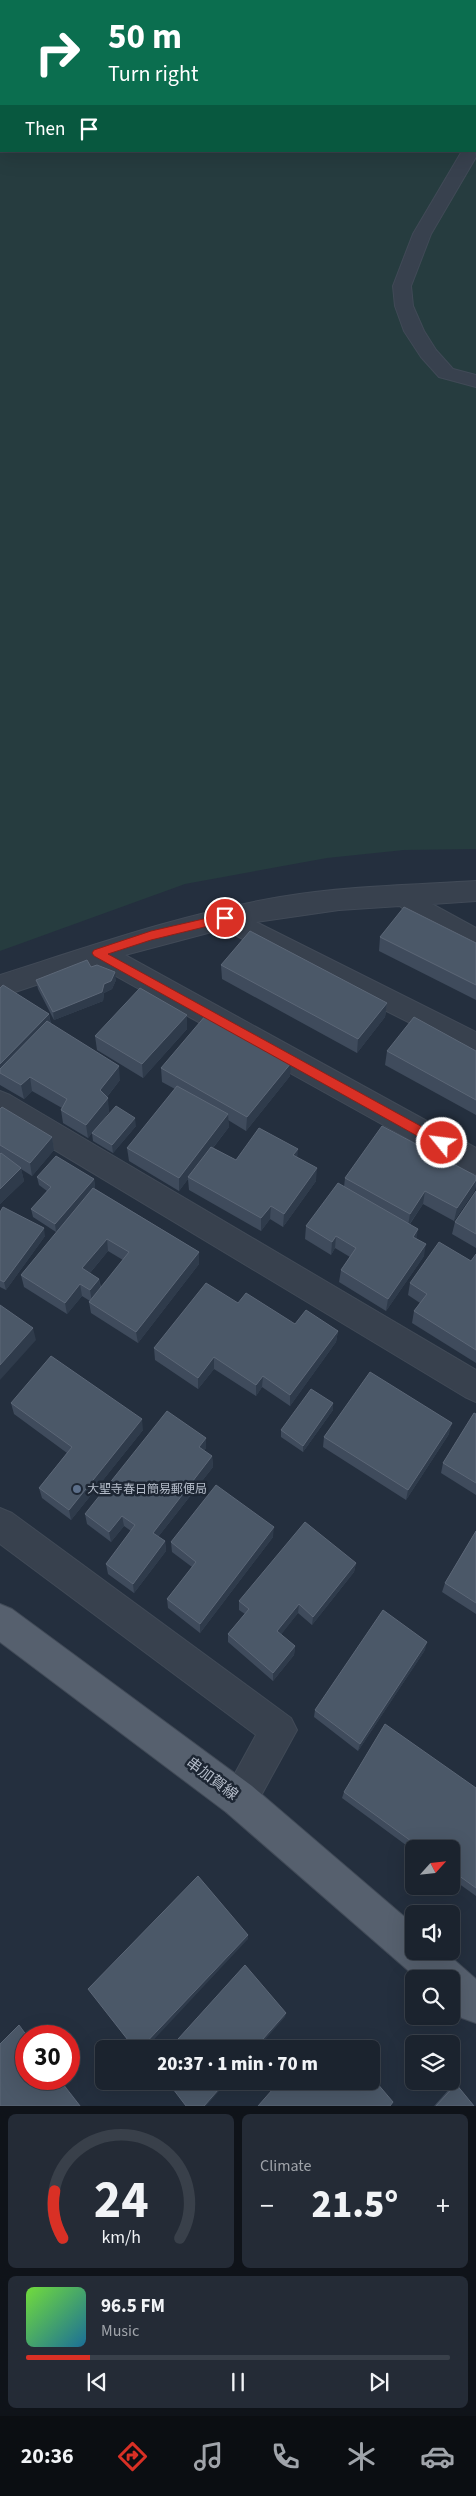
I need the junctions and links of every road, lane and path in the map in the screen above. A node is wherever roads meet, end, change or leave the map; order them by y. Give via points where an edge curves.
1 (470, 152) edge
2 (476, 381) edge
3 (476, 891) edge
4 (405, 894) junction
5 (225, 918) junction
6 (476, 940) edge
7 (98, 953) junction
8 (0, 986) edge
9 (476, 1045) edge
10 (0, 1103) edge
11 (476, 1162) edge
12 (476, 1387) edge
13 (0, 1524) edge
14 (0, 1620) edge
15 (239, 1798) junction
16 (405, 1943) edge
17 (425, 1960) edge
18 (436, 1970) edge
19 (460, 1991) edge
20 (476, 2004) edge

1 - 2 street via 422,234 402,286 404,306 428,353 446,373
3 - 4 street
4 - 5 street via 282,907
4 - 6 street via 426,914
5 - 7 street
5 - 9 street
7 - 8 street
7 - 11 street
10 - 12 street
13 - 15 street via 279,1730
14 - 15 main road, 串加賀線
15 - 16 main road, 串加賀線
17 - 18 main road, 串加賀線
19 - 20 main road

